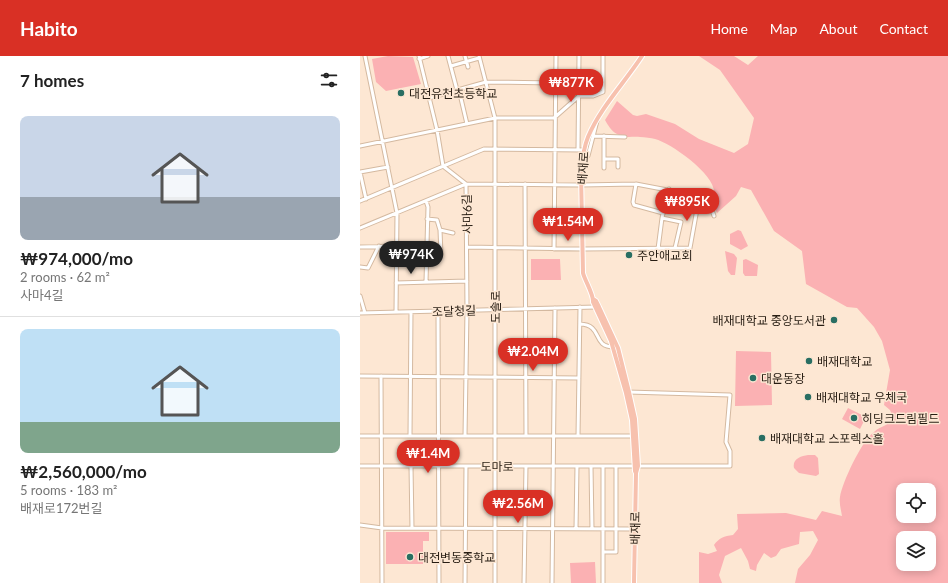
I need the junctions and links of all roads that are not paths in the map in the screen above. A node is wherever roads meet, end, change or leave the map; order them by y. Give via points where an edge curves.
1 (365, 56) edge
2 (428, 56) edge
3 (448, 56) edge
4 (465, 56) edge
5 (556, 56) edge
6 (579, 56) edge
7 (604, 56) edge
8 (642, 56) edge
9 (419, 57) edge
10 (479, 57) edge
11 (466, 62) junction
12 (451, 66) junction
13 (468, 67) dead end
14 (486, 82) junction
15 (555, 83) junction
16 (458, 90) junction
17 (578, 96) junction
18 (429, 98) junction
19 (495, 118) junction
20 (554, 118) junction
21 (598, 119) junction
22 (466, 124) junction
23 (437, 130) junction
24 (594, 136) junction
25 (604, 136) junction
26 (625, 137) dead end
27 (382, 141) junction
28 (360, 146) edge
29 (495, 149) junction
30 (554, 149) junction
31 (578, 150) junction
32 (584, 150) junction
33 (582, 158) junction
34 (604, 159) junction
35 (443, 166) junction
36 (388, 167) junction
37 (618, 167) dead end
38 (604, 168) dead end
39 (360, 172) edge
40 (466, 184) junction
41 (495, 184) junction
42 (525, 184) junction
43 (554, 184) junction
44 (636, 184) junction
45 (582, 185) junction
46 (392, 188) junction
47 (669, 189) junction
48 (700, 198) junction
49 (366, 199) junction
50 (426, 200) junction
51 (360, 201) edge
52 (397, 213) junction
53 (663, 213) junction
54 (714, 216) dead end
55 (662, 218) junction
56 (427, 219) junction
57 (554, 226) junction
58 (582, 226) junction
59 (360, 228) edge
60 (440, 230) junction
61 (453, 233) dead end
62 (379, 246) junction
63 (396, 246) junction
64 (360, 247) edge
65 (467, 247) junction
66 (495, 248) junction
67 (525, 248) junction
68 (675, 248) junction
69 (554, 249) junction
70 (583, 249) junction
71 (658, 249) junction
72 (427, 256) junction
73 (360, 266) edge
74 (467, 281) junction
75 (426, 282) junction
76 (396, 283) junction
77 (360, 296) edge
78 (580, 307) junction
79 (597, 307) junction
80 (525, 308) junction
81 (555, 308) junction
82 (495, 309) junction
83 (467, 310) junction
84 (438, 311) junction
85 (396, 312) junction
86 (411, 312) junction
87 (360, 313) edge
88 (365, 313) junction
89 (580, 324) junction
90 (614, 348) junction
91 (619, 361) junction
92 (360, 376) edge
93 (382, 376) junction
94 (410, 376) junction
95 (438, 377) junction
96 (466, 377) junction
97 (495, 377) junction
98 (526, 377) junction
99 (554, 378) junction
100 (579, 378) junction
101 (628, 392) junction
102 (634, 419) junction
103 (360, 436) edge
104 (382, 436) junction
105 (410, 436) junction
106 (438, 436) junction
107 (464, 436) junction
108 (495, 436) junction
109 (526, 436) junction
110 (553, 436) junction
111 (578, 436) junction
112 (634, 436) junction
113 (360, 466) edge
114 (382, 466) junction
115 (411, 466) junction
116 (438, 466) junction
117 (466, 466) junction
118 (495, 466) junction
119 (526, 466) junction
120 (553, 466) junction
121 (577, 466) junction
122 (591, 466) junction
123 (603, 466) junction
124 (616, 466) junction
125 (636, 466) junction
126 (360, 525) edge
127 (382, 528) junction
128 (412, 528) junction
129 (438, 528) junction
130 (465, 528) junction
131 (495, 528) junction
132 (525, 528) junction
133 (552, 528) junction
134 (576, 529) junction
135 (592, 529) junction
136 (603, 529) junction
137 (616, 529) junction
138 (635, 529) junction
139 (603, 552) junction
140 (382, 583) edge
141 (439, 583) edge
142 (465, 583) edge
143 (495, 583) edge
144 (524, 583) edge
145 (552, 583) edge
146 (603, 583) edge
147 (634, 583) edge

1 - 27 street
2 - 9 street
3 - 12 street
4 - 11 street
5 - 15 street
6 - 17 street
7 - 17 street via 603,92 592,96
8 - 21 main road, 배재로
9 - 18 street
10 - 11 street
10 - 14 street, 도솔로
11 - 12 street
11 - 13 street
12 - 16 street
14 - 15 street
14 - 16 street
14 - 19 street, 도솔로
15 - 20 street
16 - 18 street
16 - 22 street
17 - 20 street
17 - 31 street
18 - 23 street
19 - 20 street
19 - 22 street
19 - 29 street, 도솔로
20 - 30 street
21 - 24 street
21 - 32 main road, 배재로 via 587,138
22 - 23 street
23 - 27 street
23 - 35 street
24 - 25 street, 배재로
24 - 33 street via 588,156
25 - 26 street, 배재로
25 - 34 street, 배재로
27 - 28 street
27 - 36 street
29 - 30 street
29 - 35 street via 484,149
29 - 41 street, 도솔로
30 - 31 street
30 - 43 street
31 - 32 street
32 - 33 main road, 배재로
33 - 45 main road, 배재로
34 - 37 street, 배재로 via 618,159
34 - 38 street, 배재로
35 - 40 street, 사마6길
35 - 46 street
36 - 39 street
36 - 46 street
39 - 49 street
40 - 41 street
40 - 50 street
40 - 65 street, 사마6길
41 - 42 street
41 - 66 street, 도솔로
42 - 43 street
42 - 67 street
43 - 45 street
43 - 57 street
44 - 45 street
44 - 47 street
44 - 53 street via 634,205
45 - 58 main road, 배재로
46 - 49 street
46 - 52 street
47 - 48 street
47 - 53 street
48 - 54 street via 712,210
48 - 68 street via 690,248
49 - 51 street
50 - 52 street
50 - 56 street
52 - 59 street
52 - 63 street
53 - 55 street
55 - 68 street via 681,222
55 - 71 street
56 - 60 street via 437,220
56 - 72 street
57 - 58 street
57 - 69 street
58 - 70 main road, 배재로
60 - 61 street
60 - 72 street via 441,255
62 - 63 street
62 - 64 street
62 - 73 street via 368,268
63 - 76 street
65 - 66 street
65 - 74 street, 사마6길
66 - 67 street
66 - 82 street, 도솔로
67 - 69 street
67 - 80 street
68 - 71 street
69 - 70 street
70 - 71 street
70 - 79 main road, 배재로 via 585,281
72 - 75 street
74 - 75 street
74 - 83 street, 사마6길
75 - 76 street
76 - 85 street
77 - 88 street
78 - 79 street, 조달청길
78 - 81 street, 조달청길
78 - 89 street
79 - 90 main road, 배재로
79 - 91 main road, 배재로 via 618,348
80 - 81 street, 조달청길
80 - 82 street, 조달청길
80 - 98 street
81 - 99 street
82 - 83 street, 조달청길
82 - 97 street, 도솔로
83 - 84 street, 조달청길
83 - 96 street, 사마6길
84 - 86 street, 조달청길
84 - 95 street
85 - 86 street, 조달청길
85 - 88 street, 조달청길
86 - 94 street
87 - 88 street, 조달청길
89 - 90 street via 592,327 603,345
89 - 100 street
90 - 91 main road, 배재로
91 - 101 main road, 배재로
92 - 93 street
93 - 94 street
93 - 104 street
94 - 95 street
94 - 105 street
95 - 96 street
95 - 106 street
96 - 97 street
96 - 107 street, 사마6길
97 - 98 street
97 - 108 street, 도솔로
98 - 99 street
98 - 109 street
99 - 100 street
99 - 110 street
100 - 111 street
101 - 102 main road, 배재로
101 - 125 street via 730,395 726,442 730,451 730,466
102 - 112 main road, 배재로
102 - 125 main road, 배재로
103 - 104 street
104 - 105 street
104 - 114 street
105 - 106 street
106 - 107 street
106 - 116 street
107 - 108 street
108 - 109 street
108 - 118 street, 도솔로
109 - 110 street
110 - 111 street
110 - 120 street
111 - 112 street
112 - 125 main road, 배재로
113 - 114 street, 도마로
114 - 115 street, 도마로
114 - 127 street
115 - 116 street, 도마로
115 - 128 street
116 - 117 street, 도마로
116 - 129 street
117 - 118 street, 도마로
117 - 130 street
118 - 119 street, 도마로
118 - 131 street, 도솔로
119 - 120 street, 도마로
119 - 132 street
120 - 121 street, 도마로
120 - 133 street
121 - 122 street, 도마로
121 - 134 street
122 - 123 street, 도마로
122 - 135 street
123 - 124 street, 도마로
123 - 136 street
124 - 125 street, 도마로
124 - 137 street
125 - 138 main road, 배재로
126 - 127 street
127 - 128 street
127 - 140 street
128 - 129 street
129 - 130 street
129 - 141 street
130 - 131 street
130 - 142 street
131 - 132 street
131 - 143 street, 도솔로
132 - 133 street
132 - 144 street
133 - 134 street
133 - 145 street
134 - 135 street
135 - 136 street
136 - 137 street
136 - 139 street
137 - 138 street
137 - 139 street via 616,552
138 - 147 main road, 배재로
139 - 146 street

